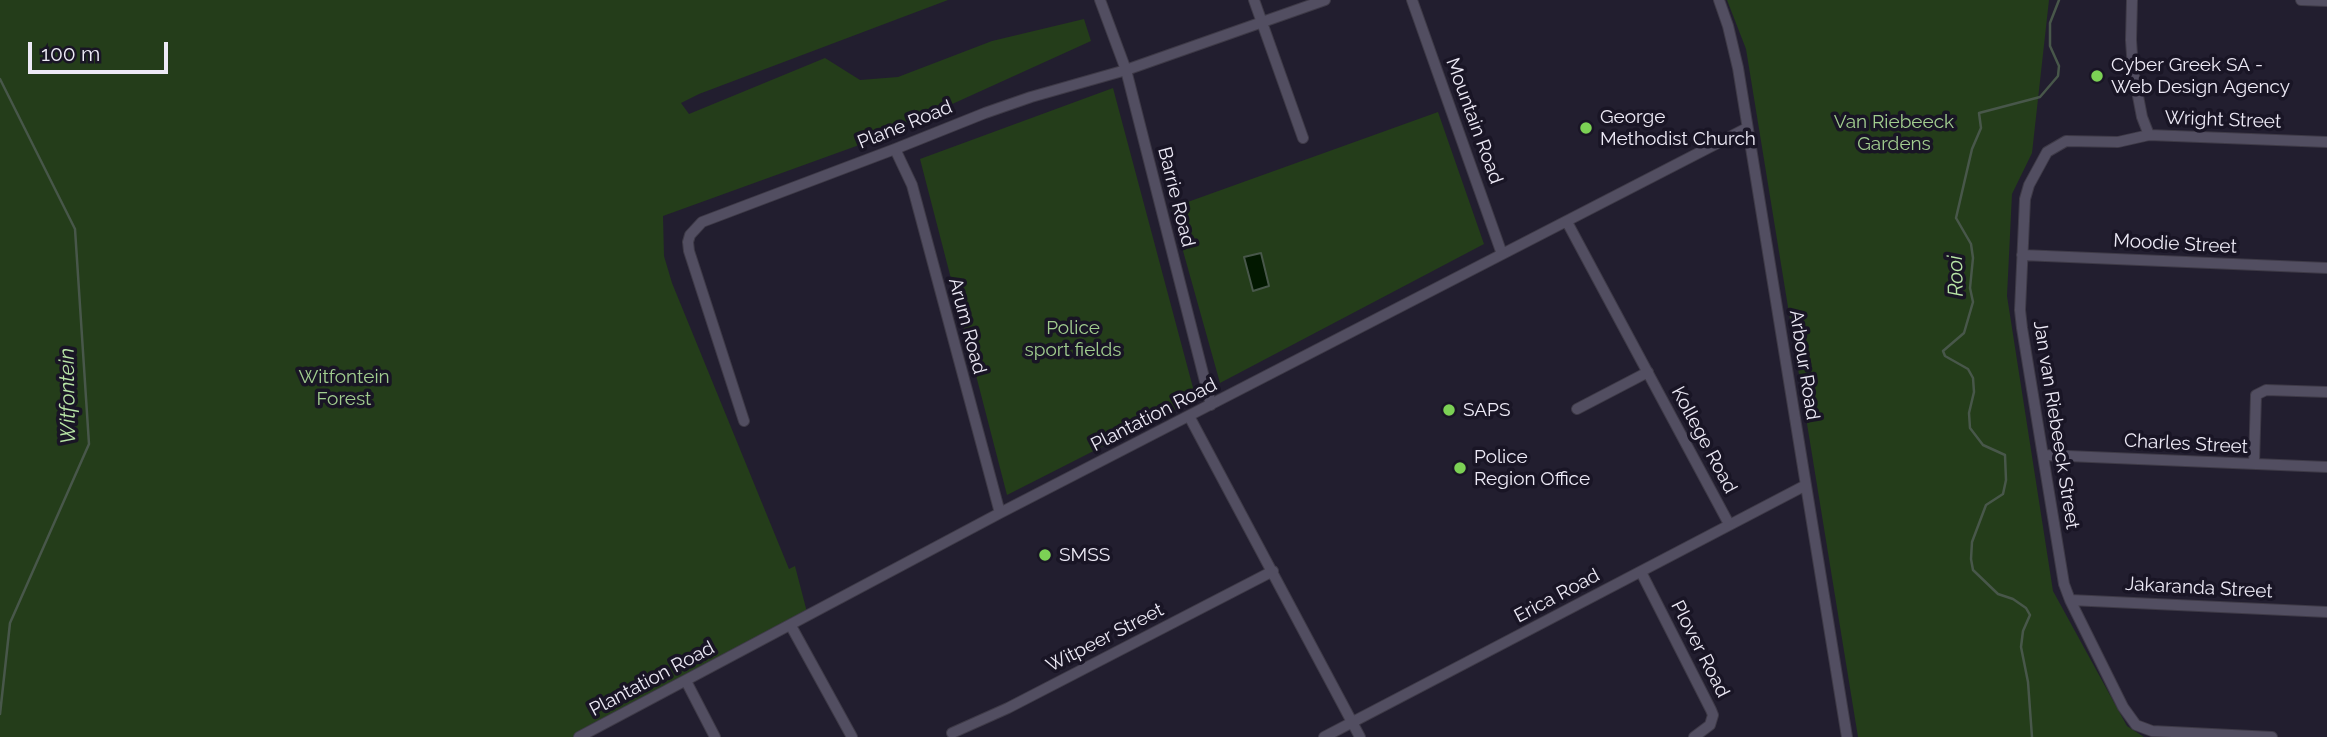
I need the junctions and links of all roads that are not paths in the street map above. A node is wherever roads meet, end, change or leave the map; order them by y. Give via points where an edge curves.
1 (1100, 0) edge
2 (1254, 0) edge
3 (1325, 0) edge
4 (1412, 0) edge
5 (1719, 0) edge
6 (2133, 0) edge
7 (2301, 0) edge
8 (2324, 1) edge
9 (1262, 23) junction
10 (1126, 70) junction
11 (1747, 128) junction
12 (2149, 135) junction
13 (1303, 138) dead end
14 (2077, 141) joint
15 (2327, 142) edge
16 (895, 149) junction
17 (1567, 222) junction
18 (1502, 254) junction
19 (2022, 255) junction
20 (2327, 268) edge
21 (1648, 372) junction
22 (2327, 393) edge
23 (1211, 405) junction
24 (1577, 409) dead end
25 (1189, 416) junction
26 (744, 421) dead end
27 (2044, 455) junction
28 (2254, 464) junction
29 (2327, 467) edge
30 (1806, 485) junction
31 (1000, 513) junction
32 (1729, 524) junction
33 (1273, 571) junction
34 (1641, 572) junction
35 (2070, 600) junction
36 (2327, 612) edge
37 (791, 626) junction
38 (686, 681) junction
39 (1352, 722) junction
40 (952, 733) dead end
41 (579, 737) edge
42 (715, 737) edge
43 (852, 737) edge
44 (1324, 737) edge
45 (1360, 737) edge
46 (1694, 737) edge
47 (1847, 737) edge
48 (2272, 737) edge

1 - 10 street, Barrie Road
2 - 9 street
3 - 9 street, Plane Road
4 - 18 street, Mountain Road
5 - 11 street, Arbour Road via 1734,48
6 - 12 street via 2133,70
7 - 8 street
9 - 10 street, Plane Road
9 - 13 street
10 - 16 street, Plane Road via 1031,97
10 - 23 street, Barrie Road
11 - 17 street, Plantation Road
11 - 30 street, Arbour Road
12 - 14 street, Wright Street via 2118,142
12 - 15 street, Wright Street
14 - 19 street, Jan van Riebeeck Street via 2052,148 2029,184
16 - 26 street, Plane Road via 709,218 690,235 689,251
16 - 31 street, Arum Road via 912,185
17 - 18 street, Plantation Road
17 - 21 street, Kollege Road
18 - 23 street, Plantation Road
19 - 20 street, Moodie Street
19 - 27 street, Jan van Riebeeck Street via 2022,328
21 - 24 street, Kollege Road
21 - 32 street, Kollege Road
22 - 28 street via 2266,390 2256,395
23 - 25 street, Plantation Road
25 - 31 street, Plantation Road
25 - 33 street
27 - 28 street, Charles Street
27 - 35 street, Jan van Riebeeck Street
28 - 29 street, Charles Street
30 - 32 street, Erica Road
30 - 47 street, Arbour Road
31 - 37 street, Plantation Road
32 - 34 street, Erica Road
33 - 39 street
33 - 40 street, Witpeer Street
34 - 39 street, Erica Road
34 - 46 street, Plover Road via 1713,715 1710,725
35 - 36 street, Jakaranda Street
35 - 48 street, Jan van Riebeeck Street via 2136,724 2151,731
37 - 38 street, Plantation Road
37 - 43 street
38 - 41 street, Plantation Road
38 - 42 street
39 - 44 street, Erica Road
39 - 45 street

